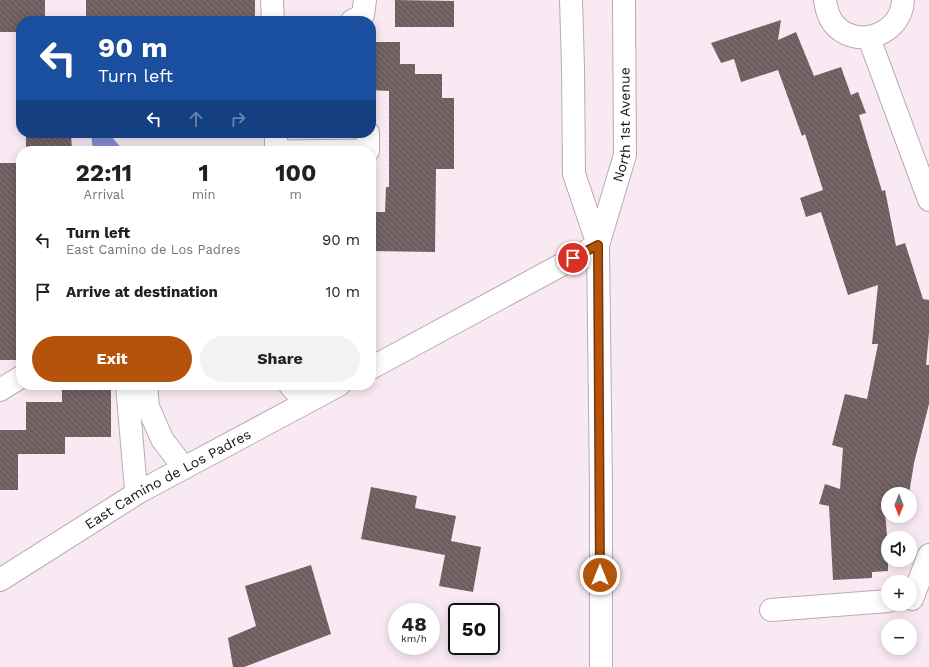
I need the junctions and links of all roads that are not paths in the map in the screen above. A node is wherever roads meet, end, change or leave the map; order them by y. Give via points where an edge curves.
1 (272, 0) edge
2 (365, 0) edge
3 (571, 0) edge
4 (624, 0) edge
5 (825, 0) edge
6 (902, 0) edge
7 (273, 16) edge
8 (361, 16) edge
9 (869, 38) junction
10 (368, 143) edge
11 (276, 144) edge
12 (929, 200) edge
13 (598, 245) junction
14 (376, 365) edge
15 (16, 380) edge
16 (0, 390) edge
17 (127, 390) edge
18 (146, 390) edge
19 (294, 390) edge
20 (310, 392) edge
21 (184, 468) junction
22 (139, 492) junction
23 (929, 555) edge
24 (0, 580) edge
25 (917, 599) edge
26 (881, 602) edge
27 (771, 610) dead end
28 (601, 667) edge

1 - 7 street
2 - 8 street
3 - 13 street, North 1st Avenue via 574,174
4 - 13 street, North 1st Avenue via 625,155
5 - 9 street via 833,23 843,32 855,37
6 - 9 street via 898,18 891,27
9 - 12 street
10 - 11 lane
13 - 14 street
13 - 28 street, North 1st Avenue
15 - 16 street
17 - 22 street via 136,490
18 - 21 street via 148,407 162,439
19 - 20 street
20 - 21 street, East Camino de Los Padres
21 - 22 street, East Camino de Los Padres
22 - 24 street, East Camino de Los Padres
23 - 25 street
26 - 27 street

